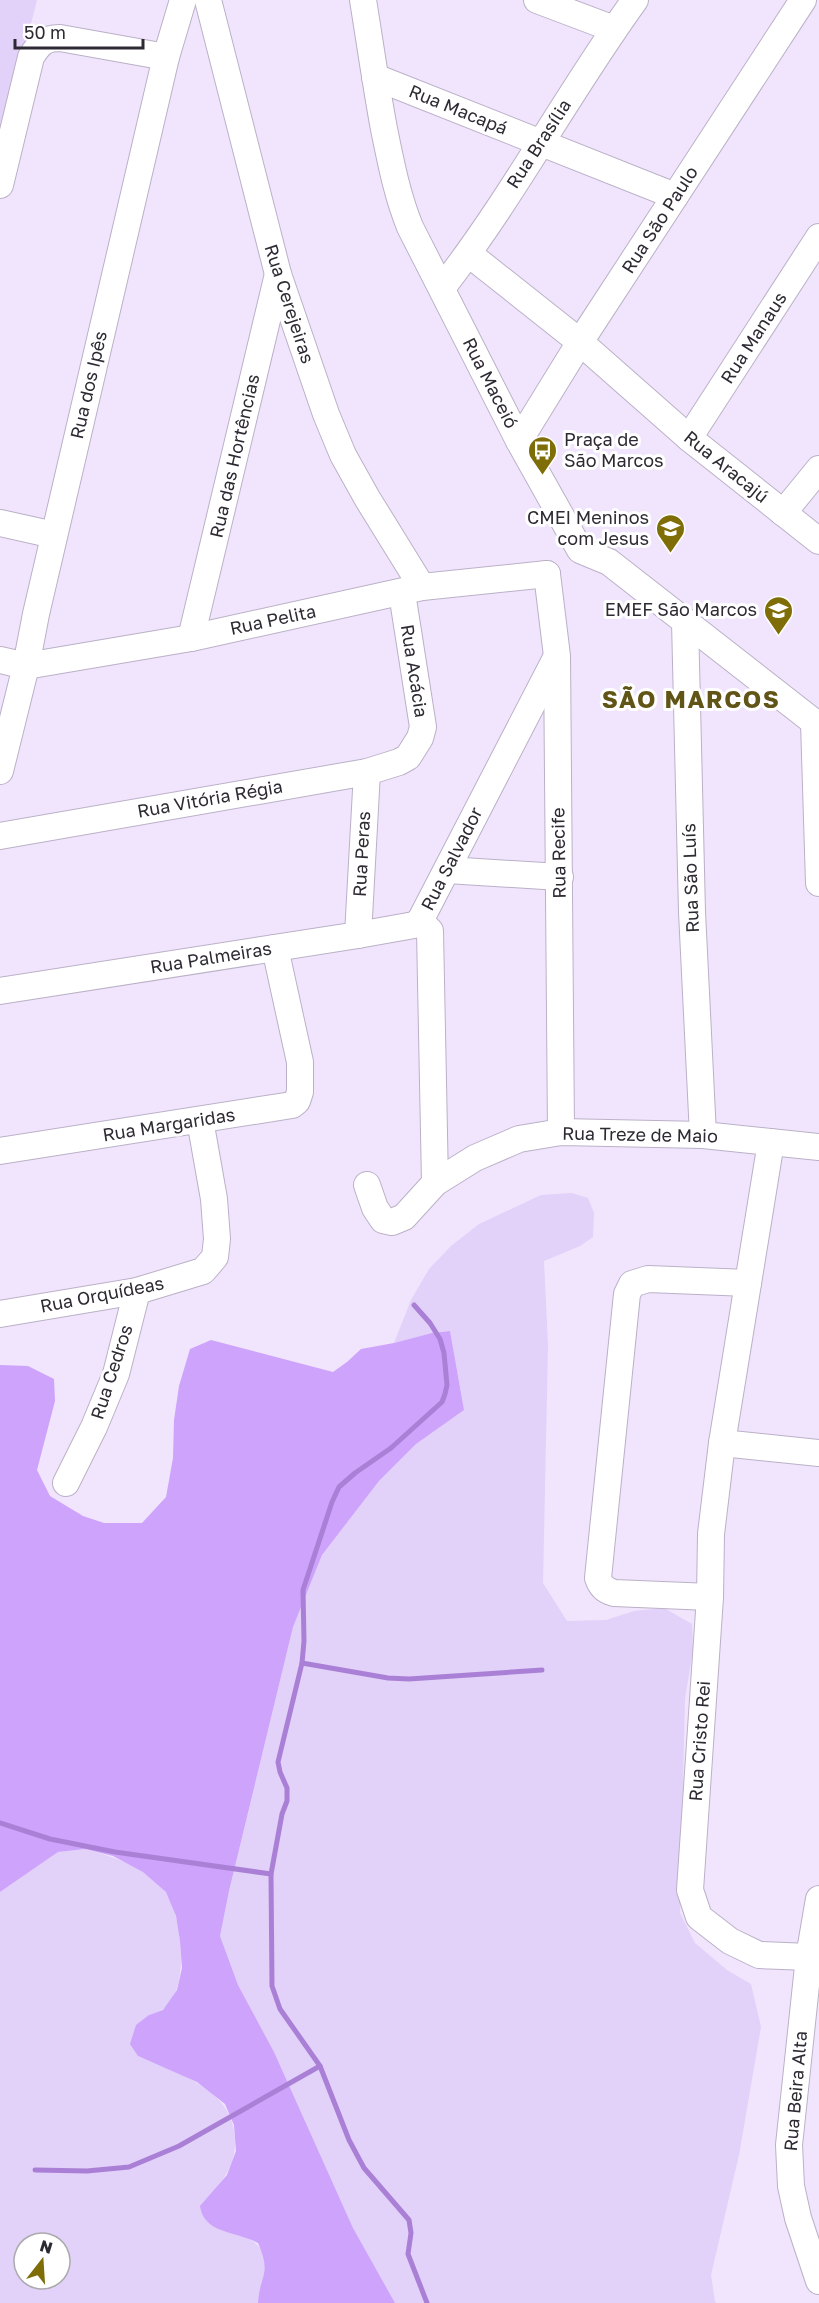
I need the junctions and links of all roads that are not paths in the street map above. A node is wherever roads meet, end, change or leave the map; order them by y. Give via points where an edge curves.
1 (183, 0) edge
2 (208, 0) edge
3 (363, 0) edge
4 (537, 0) edge
5 (635, 0) edge
6 (803, 0) edge
7 (614, 29) junction
8 (166, 57) junction
9 (375, 77) junction
10 (540, 142) junction
11 (0, 186) edge
12 (675, 196) junction
13 (816, 248) edge
14 (469, 254) junction
15 (278, 274) junction
16 (442, 288) junction
17 (580, 342) junction
18 (689, 438) junction
19 (519, 441) junction
20 (819, 469) edge
21 (783, 513) junction
22 (0, 523) edge
23 (54, 535) junction
24 (819, 541) edge
25 (580, 550) junction
26 (547, 574) junction
27 (412, 590) junction
28 (685, 621) junction
29 (191, 638) junction
30 (557, 656) junction
31 (0, 660) edge
32 (26, 666) junction
33 (816, 717) edge
34 (414, 748) joint
35 (0, 771) edge
36 (367, 772) junction
37 (0, 836) edge
38 (447, 870) junction
39 (560, 877) junction
40 (819, 883) edge
41 (420, 921) junction
42 (358, 935) junction
43 (275, 948) junction
44 (0, 991) edge
45 (200, 1120) junction
46 (561, 1132) junction
47 (703, 1135) junction
48 (771, 1142) junction
49 (819, 1148) edge
50 (0, 1151) edge
51 (435, 1184) junction
52 (367, 1185) dead end
53 (748, 1283) junction
54 (137, 1291) junction
55 (0, 1314) edge
56 (722, 1443) junction
57 (819, 1453) edge
58 (66, 1482) dead end
59 (710, 1597) junction
60 (819, 1899) edge
61 (809, 1957) junction
62 (819, 2281) edge

1 - 8 street, Rua dos Ipês
2 - 15 street, Rua Cerejeiras
3 - 9 street, Rua Maceió
4 - 7 street
5 - 7 street, Rua Brasília
6 - 12 street, Rua São Paulo
7 - 10 street, Rua Brasília
8 - 11 street via 48,38 31,57
8 - 23 street, Rua dos Ipês
9 - 10 street, Rua Macapá
9 - 16 street, Rua Maceió via 401,205
10 - 12 street, Rua Macapá
10 - 14 street, Rua Brasília
12 - 17 street, Rua São Paulo
13 - 18 street, Rua Manaus
14 - 16 street, Rua Brasília
14 - 17 street, Rua Aracajú
15 - 27 street, Rua Cerejeiras via 343,455
15 - 29 street, Rua das Hortências
16 - 19 street, Rua Maceió
17 - 18 street, Rua Aracajú
17 - 19 street, Rua São Paulo
18 - 21 street, Rua Aracajú
19 - 25 street, Rua Maceió
20 - 21 street
21 - 24 street, Rua Aracajú
22 - 23 street
23 - 32 street, Rua dos Ipês
25 - 26 street
25 - 28 street via 609,562
26 - 27 street, Rua Pelita
26 - 30 street, Rua Recife
27 - 29 street, Rua Pelita
27 - 34 street, Rua Acácia via 423,727
28 - 33 street
28 - 47 street, Rua São Luís via 692,912
29 - 32 street, Rua Pelita
30 - 38 street, Rua Salvador
30 - 39 street, Rua Recife
31 - 32 street, Rua Pelita
32 - 35 street, Rua dos Ipês
33 - 40 street
34 - 36 street, Rua Vitória Régia via 399,762
36 - 37 street, Rua Vitória Régia
36 - 42 street, Rua Peras
38 - 39 street
38 - 41 street, Rua Salvador
39 - 46 street, Rua Recife
41 - 42 street, Rua Palmeiras
41 - 51 street, Rua Salvador via 430,931
42 - 43 street, Rua Palmeiras
43 - 44 street, Rua Palmeiras
43 - 45 street, Rua Margaridas via 300,1062 297,1101
45 - 50 street, Rua Margaridas
45 - 54 street, Rua Orquídeas via 214,1199 215,1257 203,1271
46 - 47 street, Rua Treze de Maio
46 - 51 street, Rua Treze de Maio via 498,1147
47 - 48 street, Rua Treze de Maio
48 - 49 street, Rua Treze de Maio
48 - 53 street, Rua Cristo Rei
51 - 52 street, Rua Treze de Maio via 409,1213 392,1222 383,1220
53 - 56 street, Rua Cristo Rei
53 - 59 street via 648,1279 632,1284 627,1294 598,1578 606,1590 614,1593
54 - 55 street, Rua Orquídeas
54 - 58 street, Rua Cedros via 116,1374
56 - 57 street
56 - 59 street, Rua Cristo Rei via 711,1534
59 - 61 street, Rua Cristo Rei via 690,1890 699,1917 730,1941 759,1955
60 - 61 street, Rua Beira Alta
61 - 62 street, Rua Beira Alta via 789,2145 791,2186 798,2218

